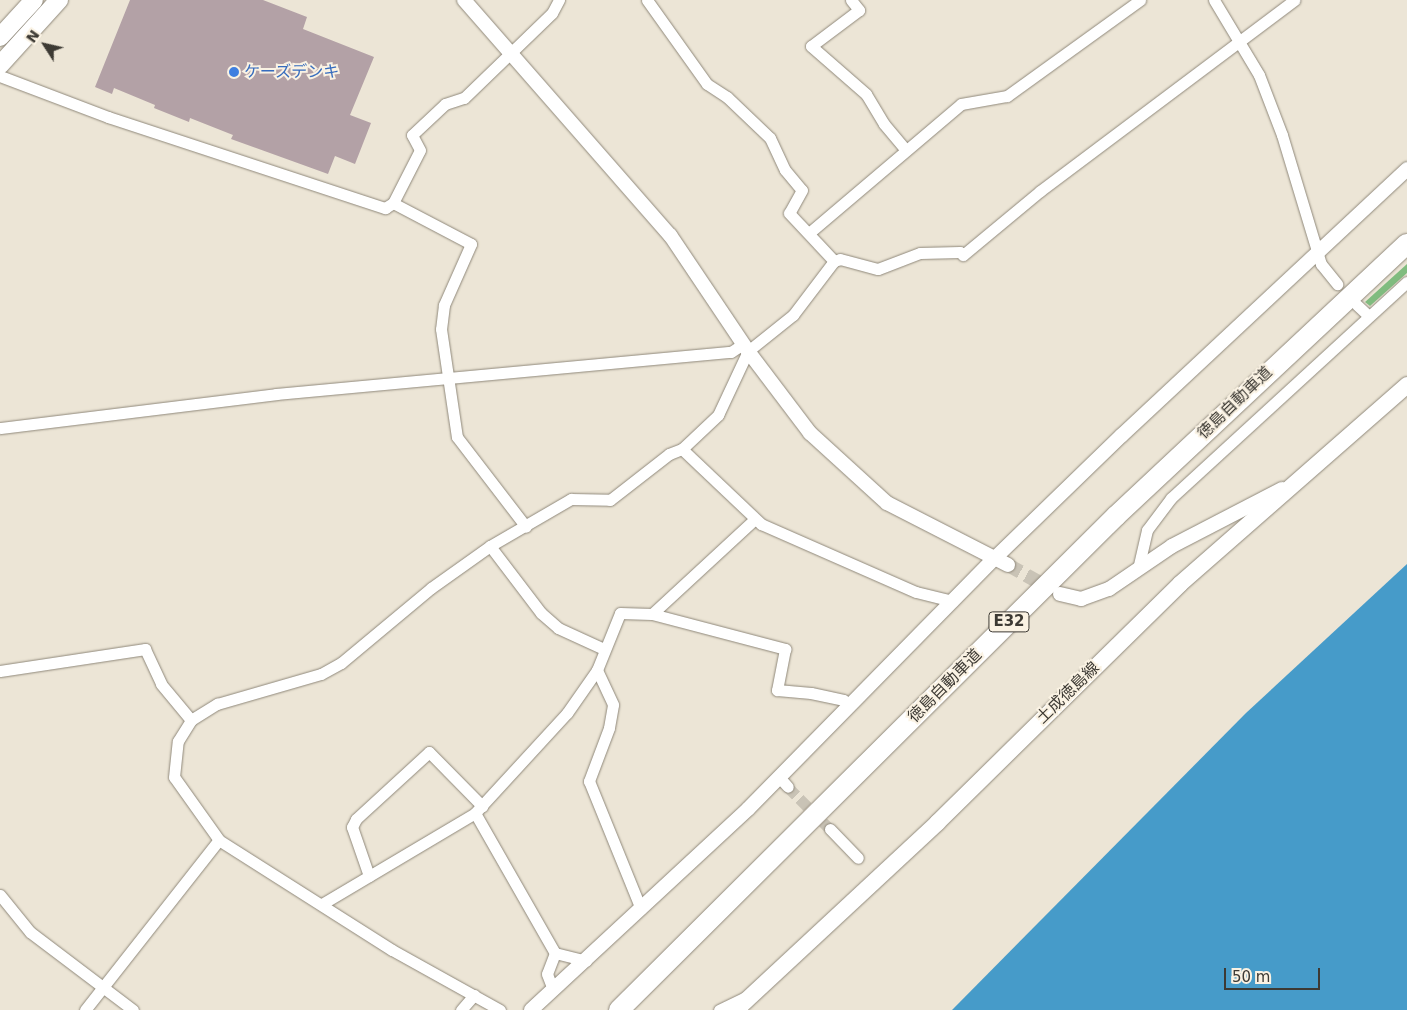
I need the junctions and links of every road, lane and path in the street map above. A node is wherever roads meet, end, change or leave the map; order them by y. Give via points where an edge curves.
1 (34, 0) edge
2 (59, 0) edge
3 (464, 0) edge
4 (559, 0) edge
5 (647, 0) edge
6 (851, 0) edge
7 (1140, 0) edge
8 (1214, 0) edge
9 (1294, 0) edge
10 (0, 37) edge
11 (1238, 40) junction
12 (511, 53) junction
13 (0, 65) edge
14 (0, 76) edge
15 (906, 150) junction
16 (1407, 169) edge
17 (392, 203) junction
18 (809, 233) junction
19 (1407, 244) edge
20 (1317, 252) junction
21 (834, 261) junction
22 (1407, 282) edge
23 (1337, 284) dead end
24 (1358, 305) dead end
25 (1369, 316) junction
26 (745, 348) junction
27 (448, 379) junction
28 (1407, 385) edge
29 (0, 428) edge
30 (682, 449) junction
31 (1297, 480) junction
32 (755, 519) junction
33 (526, 527) junction
34 (490, 546) junction
35 (996, 557) junction
36 (1008, 565) tunnel mouth
37 (1138, 569) junction
38 (1060, 594) tunnel mouth
39 (953, 601) junction
40 (652, 614) junction
41 (604, 649) junction
42 (597, 670) junction
43 (0, 671) edge
44 (849, 705) junction
45 (191, 720) junction
46 (479, 809) junction
47 (830, 829) tunnel mouth
48 (219, 840) junction
49 (858, 858) dead end
50 (369, 876) junction
51 (0, 895) edge
52 (322, 904) junction
53 (641, 909) junction
54 (555, 954) junction
55 (586, 960) junction
56 (104, 988) junction
57 (553, 990) junction
58 (754, 994) junction
59 (474, 995) junction
60 (85, 1010) edge
61 (133, 1010) edge
62 (461, 1010) edge
63 (500, 1010) edge
64 (531, 1010) edge
65 (619, 1010) edge
66 (719, 1010) edge
67 (736, 1010) edge

1 - 10 main road
2 - 13 main road
3 - 12 street
4 - 12 street via 552,14
5 - 18 street via 707,84 733,102 770,138 785,170 802,190 789,213
6 - 15 street via 859,10 811,46 866,94 884,124
7 - 15 street via 1007,96 961,104
8 - 11 street
9 - 11 street
11 - 20 street via 1259,75 1282,135
11 - 21 street via 1040,190 963,255 960,252 920,253 878,269 840,259
12 - 17 street via 464,98 445,104 412,135 420,150
12 - 26 street via 670,235
14 - 17 street via 108,117 385,208
15 - 18 street
16 - 20 street
17 - 27 street via 471,244 444,305 441,329
18 - 21 street
19 - 65 highway, 徳島自動車道 / E32 via 1116,516
20 - 23 street via 1321,264
20 - 35 street
21 - 26 street via 793,315
22 - 25 street
24 - 25 street
25 - 37 street via 1171,498 1148,530
26 - 27 street via 731,352
26 - 30 street via 718,415
26 - 35 street via 810,433 887,503
27 - 29 street via 276,394
27 - 33 street via 457,437
28 - 31 main road, 土成徳島線
30 - 32 street
30 - 33 street via 670,454 610,500 571,499
31 - 37 street via 1172,546
31 - 58 main road, 土成徳島線 via 1180,584 937,823
32 - 39 street via 778,533 916,592
32 - 40 street
33 - 34 street
34 - 41 street via 541,613 558,628
34 - 45 street via 431,588 341,664 321,674 217,704
35 - 36 street
35 - 39 street
37 - 38 street via 1094,596 1081,599
39 - 44 street
40 - 41 street via 620,613
40 - 44 street via 785,649 776,690 811,693 843,700
41 - 42 street
42 - 46 street via 567,713
42 - 53 street via 612,705 609,728 589,781
43 - 45 street via 145,649 162,684
44 - 53 street via 783,782
45 - 48 street via 178,741 174,777
46 - 50 street
46 - 50 street via 429,752 352,826
46 - 54 street
47 - 49 street
48 - 52 street
48 - 56 street
50 - 52 street
51 - 56 street via 30,932
52 - 59 street via 392,950
53 - 55 street
54 - 55 street
54 - 57 street via 547,974
55 - 57 street
56 - 60 street
56 - 61 street
57 - 64 street
58 - 66 street
58 - 67 main road, 土成徳島線
59 - 62 street
59 - 63 street

